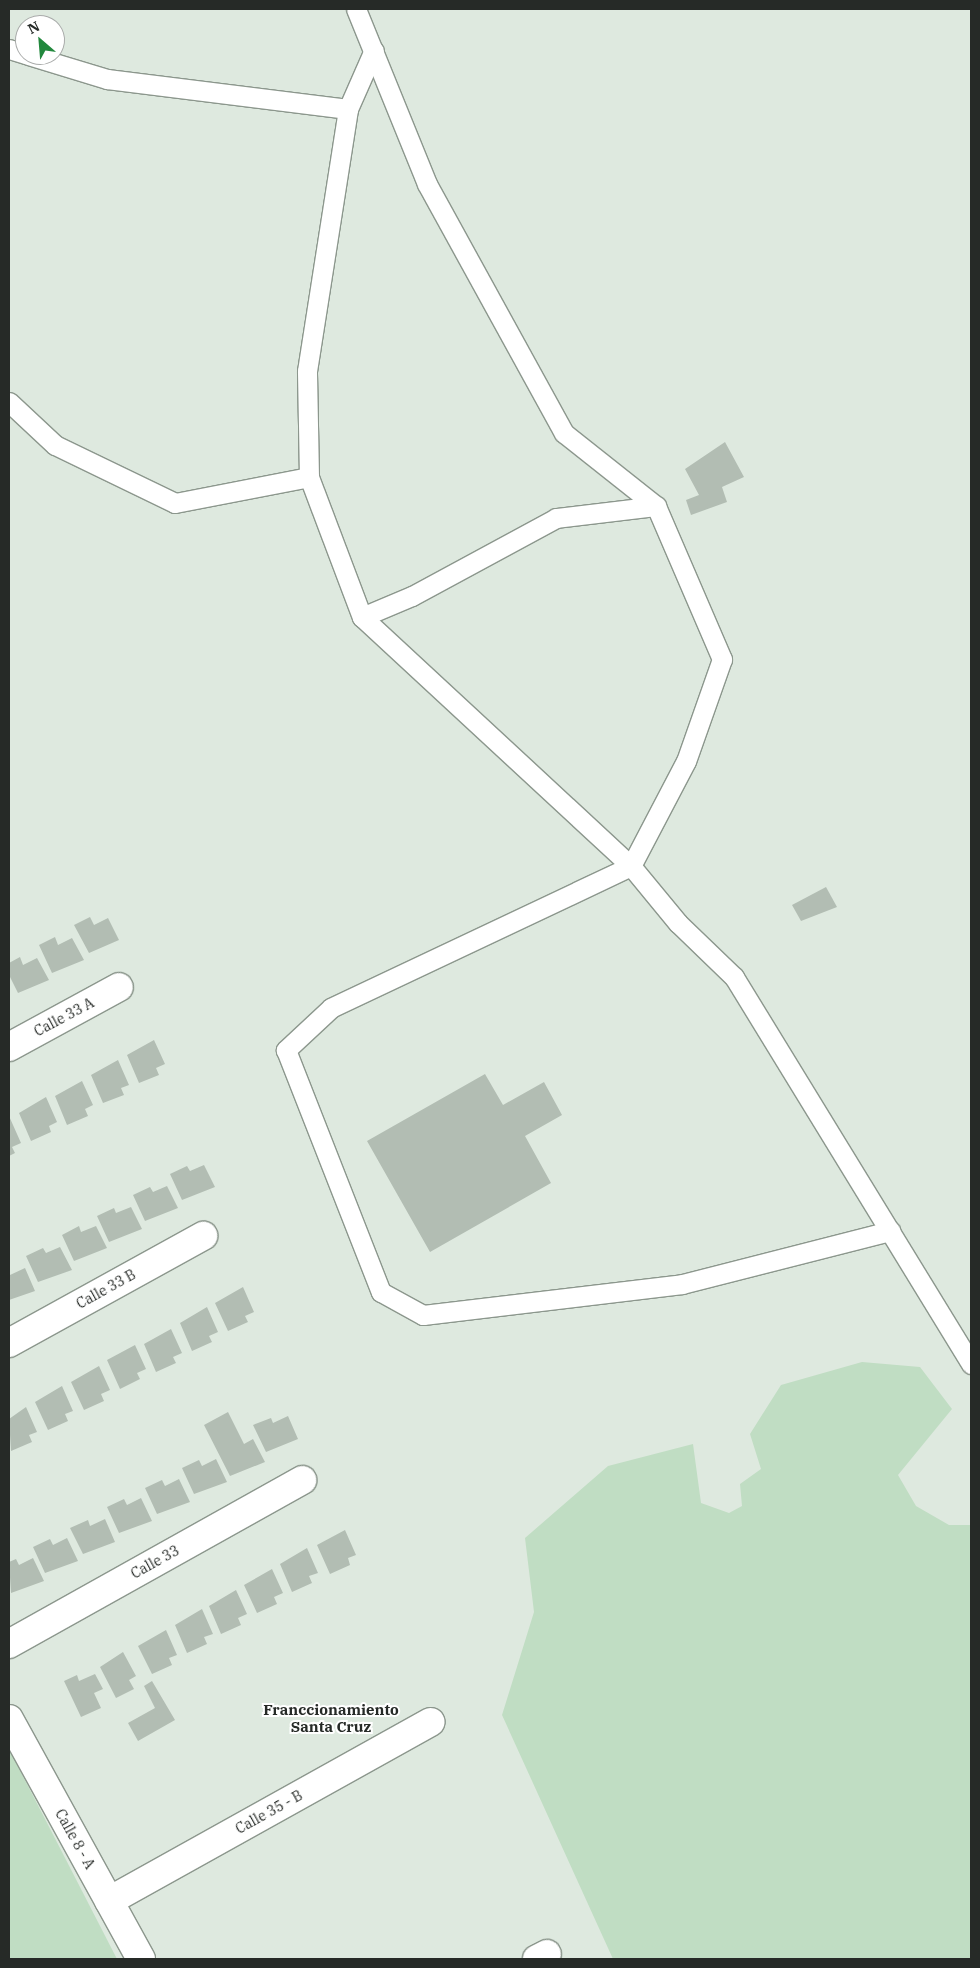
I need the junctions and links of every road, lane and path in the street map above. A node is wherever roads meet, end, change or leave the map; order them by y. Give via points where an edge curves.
1 (356, 9) edge
2 (374, 50) junction
3 (62, 65) edge
4 (348, 109) junction
5 (9, 402) edge
6 (308, 477) junction
7 (656, 506) junction
8 (362, 617) junction
9 (631, 866) junction
10 (118, 987) dead end
11 (9, 1047) edge
12 (890, 1231) junction
13 (202, 1236) dead end
14 (9, 1342) edge
15 (971, 1364) edge
16 (302, 1480) dead end
17 (9, 1644) edge
18 (9, 1719) edge
19 (430, 1722) dead end
20 (110, 1901) junction
21 (141, 1959) edge

1 - 2 lane
2 - 4 lane
2 - 7 lane via 427,184 564,433
3 - 4 lane via 107,79
4 - 6 lane via 307,370
5 - 6 lane via 55,445 175,503
6 - 8 lane
7 - 8 lane via 556,518 412,596
7 - 9 lane via 722,659 686,761
8 - 9 lane
9 - 12 lane via 678,923 734,977
9 - 12 lane via 331,1008 286,1050 381,1292 423,1315 682,1284
10 - 11 street, Calle 33 A
12 - 15 lane
13 - 14 street, Calle 33 B
16 - 17 street, Calle 33
18 - 20 street, Calle 8 - A
19 - 20 street, Calle 35 - B
20 - 21 street, Calle 8 - A

